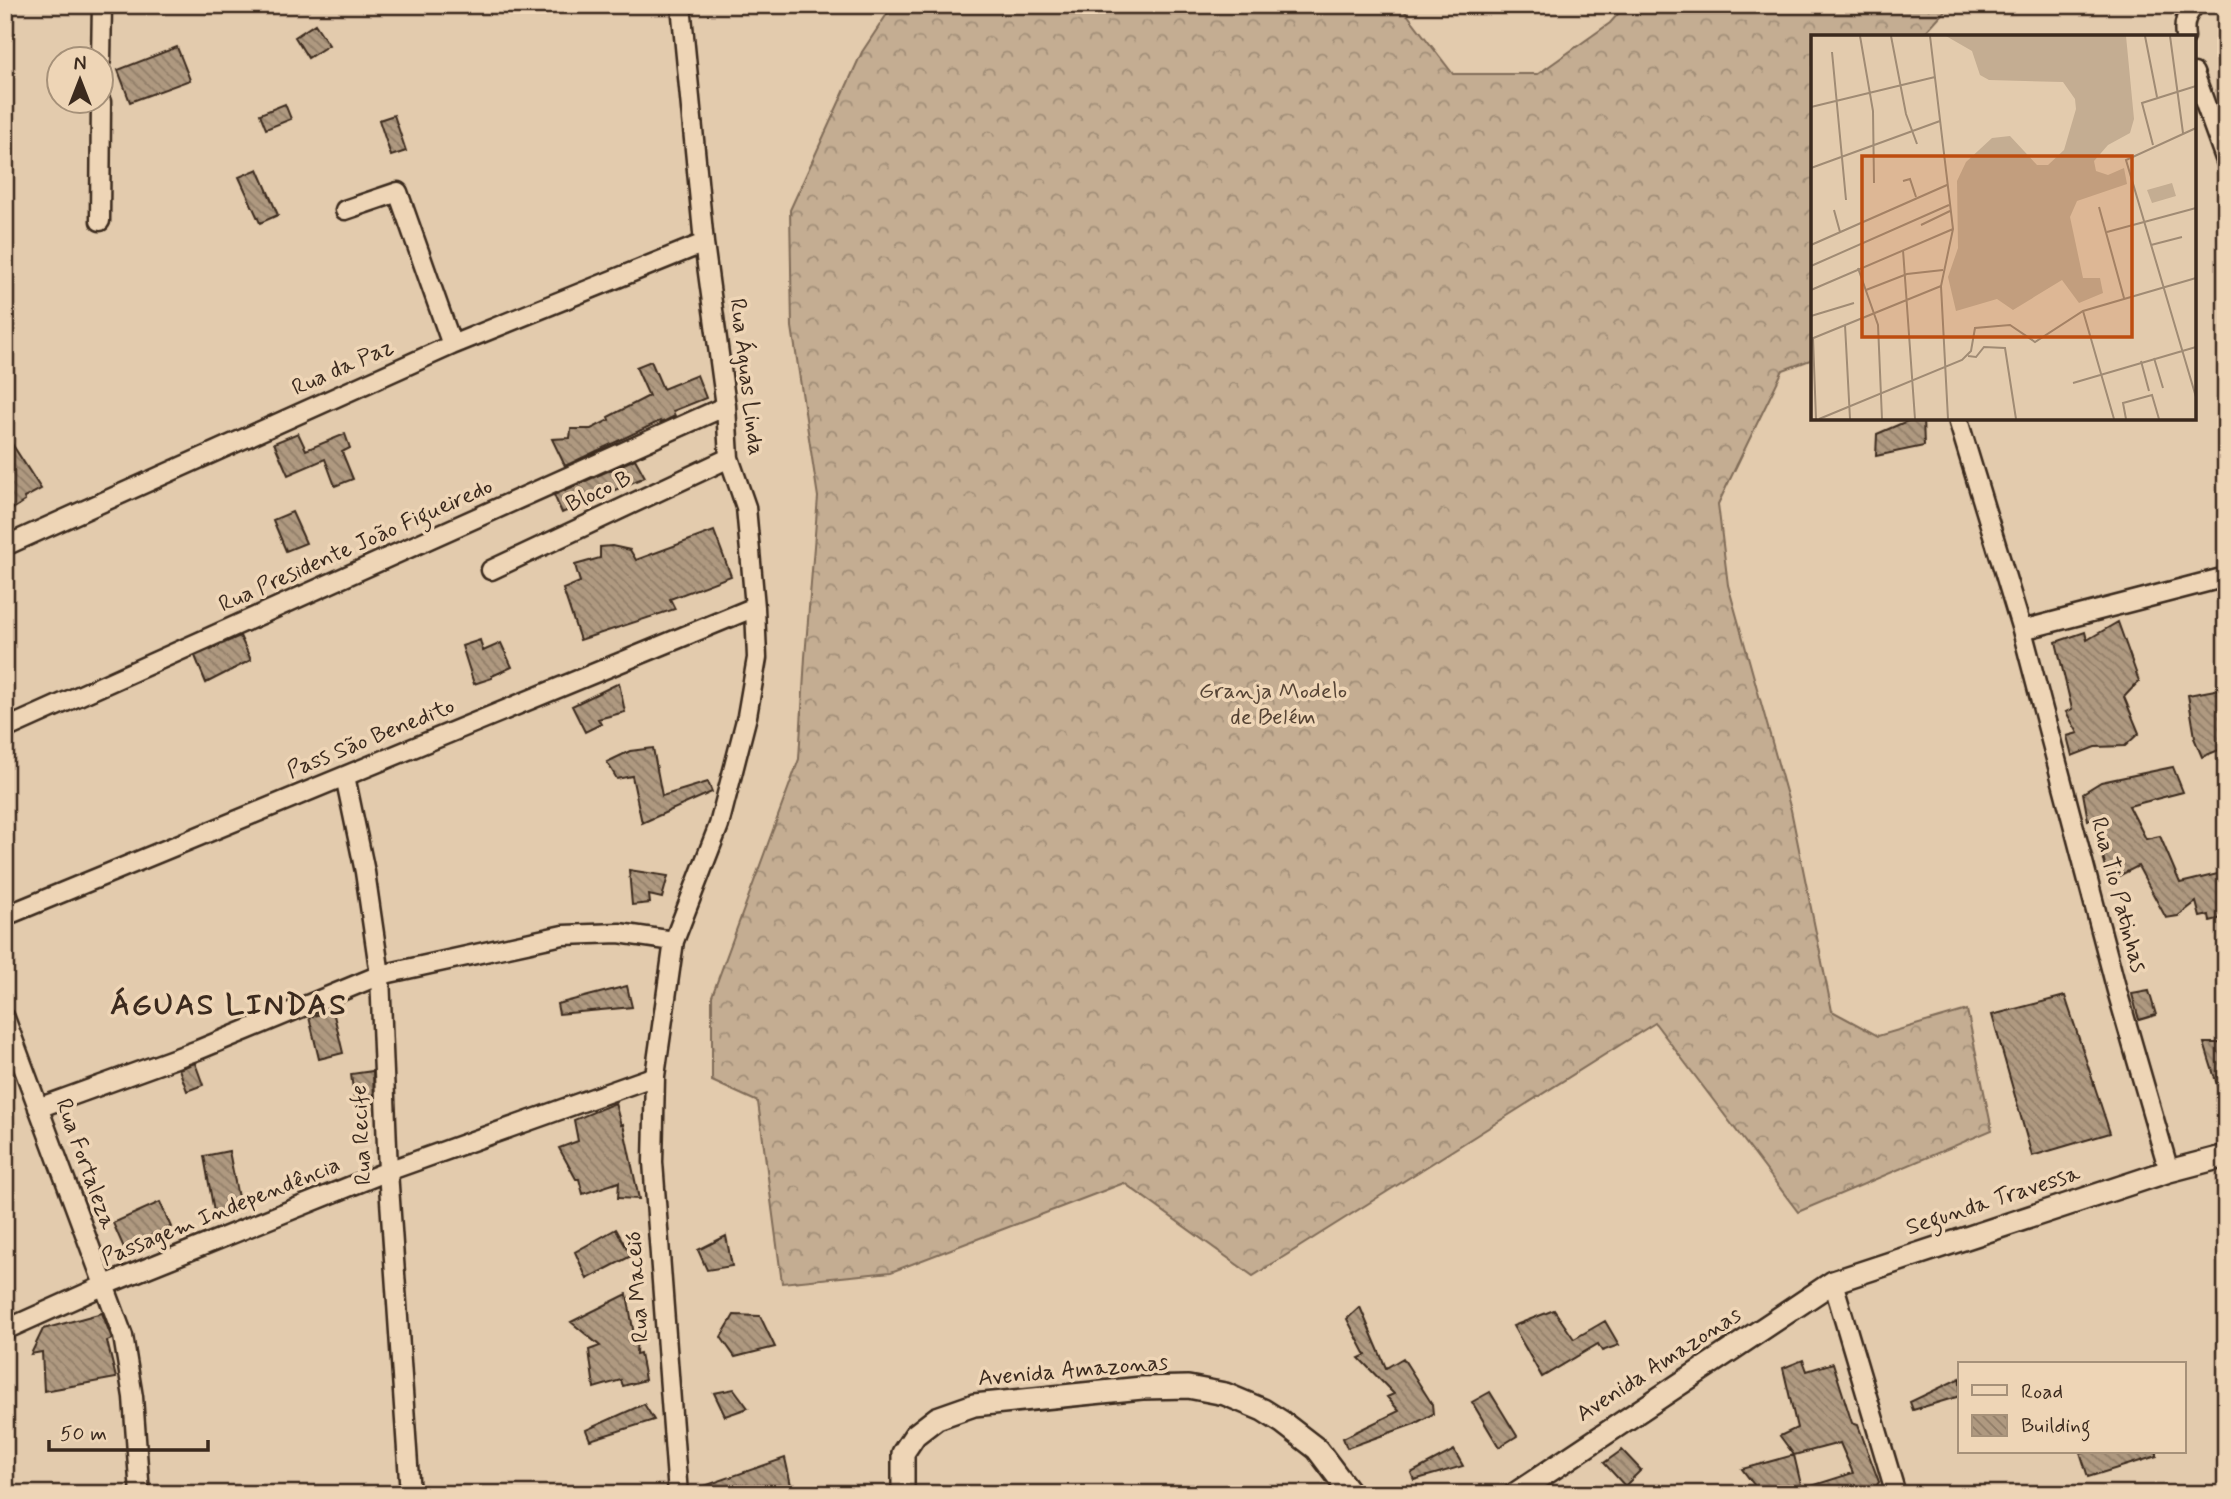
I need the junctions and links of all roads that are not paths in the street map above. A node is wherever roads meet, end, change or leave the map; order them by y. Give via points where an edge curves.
1 (102, 5) edge
2 (681, 5) edge
3 (2195, 5) edge
4 (2185, 35) edge
5 (101, 46) edge
6 (2196, 78) edge
7 (101, 116) edge
8 (2226, 161) edge
9 (345, 210) dead end
10 (100, 221) dead end
11 (704, 243) junction
12 (453, 345) junction
13 (726, 406) junction
14 (1959, 423) dead end
15 (729, 458) junction
16 (5, 546) edge
17 (491, 570) dead end
18 (2226, 577) edge
19 (755, 607) junction
20 (2022, 630) junction
21 (5, 729) edge
22 (345, 776) junction
23 (5, 916) edge
24 (674, 941) junction
25 (380, 975) junction
26 (5, 1018) edge
27 (655, 1076) junction
28 (38, 1108) junction
29 (2226, 1156) edge
30 (388, 1171) junction
31 (2169, 1171) junction
32 (1833, 1282) junction
33 (105, 1285) junction
34 (5, 1329) edge
35 (140, 1494) edge
36 (410, 1494) edge
37 (678, 1494) edge
38 (903, 1494) edge
39 (1350, 1494) edge
40 (1514, 1494) edge
41 (1896, 1494) edge

1 - 5 street
2 - 11 street, Rua Águas Linda
3 - 4 street via 2187,13
6 - 8 street
7 - 10 street
9 - 12 street via 398,192
11 - 12 street, Rua da Paz
11 - 13 street, Rua Águas Linda
12 - 16 street, Rua da Paz
13 - 15 street, Rua Águas Linda
13 - 21 street, Rua Presidente João Figueiredo
14 - 20 street, Rua Tio Patinhas
15 - 17 street, Bloco B
15 - 19 street, Rua Águas Linda via 746,507
18 - 20 street
19 - 22 street, Pass São Benedito
19 - 24 street, Rua Águas Linda via 757,658 747,716 719,825
20 - 31 street, Rua Tio Patinhas
22 - 23 street, Pass São Benedito
22 - 25 street, Rua Recife
24 - 25 street via 619,933 563,935
24 - 27 street, Rua Águas Linda
25 - 28 street via 198,1051
25 - 30 street, Rua Recife
26 - 28 street, Rua Fortaleza
27 - 30 street, Passagem Independência
27 - 37 street, Rua Maceió via 653,1162
28 - 33 street, Rua Fortaleza
29 - 31 street, Segunda Travessa
30 - 33 street, Passagem Independência
30 - 36 street, Rua Recife
31 - 32 street, Segunda Travessa
32 - 40 street, Avenida Amazonas
32 - 41 street
33 - 34 street, Passagem Independência
33 - 35 street, Rua Fortaleza via 129,1373
38 - 39 street, Avenida Amazonas via 903,1452 915,1435 937,1418 974,1405 1188,1387 1224,1394 1264,1410 1317,1449

